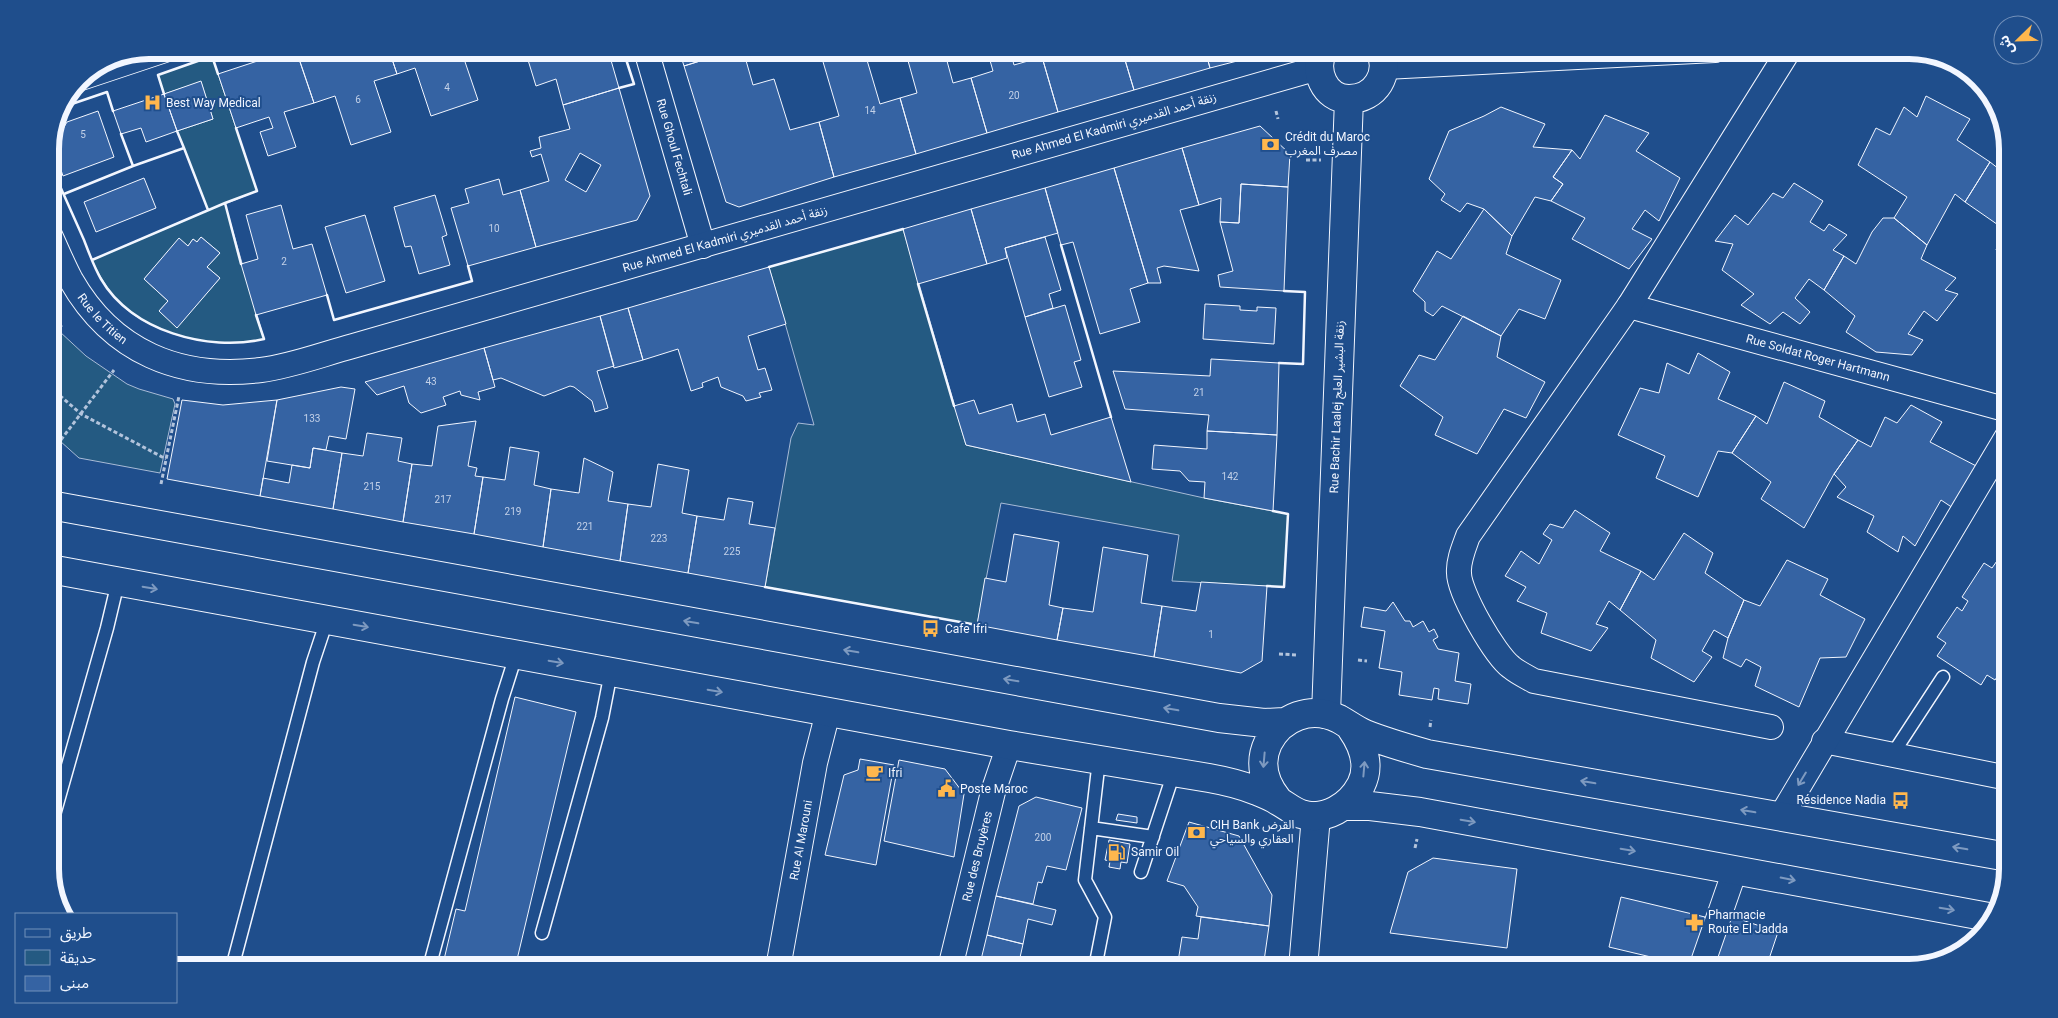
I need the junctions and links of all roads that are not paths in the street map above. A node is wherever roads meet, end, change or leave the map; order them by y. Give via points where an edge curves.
1 (649, 59) edge
2 (1320, 59) edge
3 (1382, 59) edge
4 (1783, 59) edge
5 (135, 60) edge
6 (108, 69) edge
7 (1349, 99) junction
8 (703, 246) junction
9 (59, 254) edge
10 (1629, 306) junction
11 (132, 346) joint
12 (1999, 408) edge
13 (1999, 449) edge
14 (59, 507) edge
15 (59, 571) edge
16 (118, 582) junction
17 (327, 620) junction
18 (516, 655) junction
19 (611, 672) junction
20 (1943, 677) dead end
21 (828, 712) junction
22 (1326, 714) junction
23 (1284, 722) junction
24 (1771, 727) dead end
25 (1351, 728) junction
26 (1824, 742) junction
27 (1009, 745) junction
28 (1892, 755) junction
29 (1099, 760) junction
30 (1174, 772) junction
31 (1999, 776) edge
32 (59, 798) edge
33 (1278, 800) junction
34 (1344, 806) junction
35 (1316, 816) junction
36 (1781, 816) junction
37 (1091, 828) junction
38 (1153, 837) junction
39 (1999, 855) edge
40 (1735, 870) junction
41 (1141, 872) dead end
42 (1986, 916) edge
43 (542, 933) dead end
44 (234, 959) edge
45 (431, 959) edge
46 (780, 959) edge
47 (952, 959) edge
48 (1097, 959) edge
49 (1304, 959) edge
50 (1704, 959) edge

1 - 8 street, Rue Ghoul Fechtali
2 - 7 main road via 1325,86
2 - 8 street, Rue Ahmed El Kadmiri زنقة أحمد القدميري
3 - 7 main road via 1383,76 1378,86 1362,97
4 - 10 street
5 - 6 street
7 - 22 main road, Rue Bachir Laalej زنقة البشير العلج
8 - 11 street, Rue Ahmed El Kadmiri زنقة أحمد القدميري via 262,369 236,372 193,369 166,362
9 - 11 street, Rue le Titien via 71,280 88,304
10 - 12 street, Rue Soldat Roger Hartmann
10 - 24 street via 1468,536 1459,574 1464,592 1498,652 1510,667 1534,681
13 - 26 street
23 -> 14 main road via 1219,718
15 - 16 main road
16 -> 17 main road
16 - 32 lane
17 -> 18 main road
17 - 44 lane
18 -> 19 main road
18 - 45 lane
19 -> 21 main road
19 - 43 lane via 602,718
20 - 28 lane
21 - 27 main road
21 - 46 street, Rue Al Marouni via 815,763
22 - 23 main road via 1311,713
22 - 25 main road
23 -> 33 main road via 1270,739 1263,760 1269,788
34 -> 25 main road via 1354,797 1366,768 1360,740
36 -> 25 main road via 1427,754
26 - 28 street
26 -> 36 street
27 - 29 main road
27 - 47 street, Rue des Bruyères via 993,792
28 - 31 street
29 - 30 main road
29 - 37 lane
30 - 33 main road via 1236,784
30 - 38 lane
33 - 35 main road via 1303,815
34 - 35 main road via 1332,813
34 -> 40 main road via 1420,812
35 - 49 main road
39 -> 36 main road
37 - 38 lane
37 - 48 lane via 1085,880 1105,918
38 - 41 lane
40 -> 42 main road
40 - 50 street

